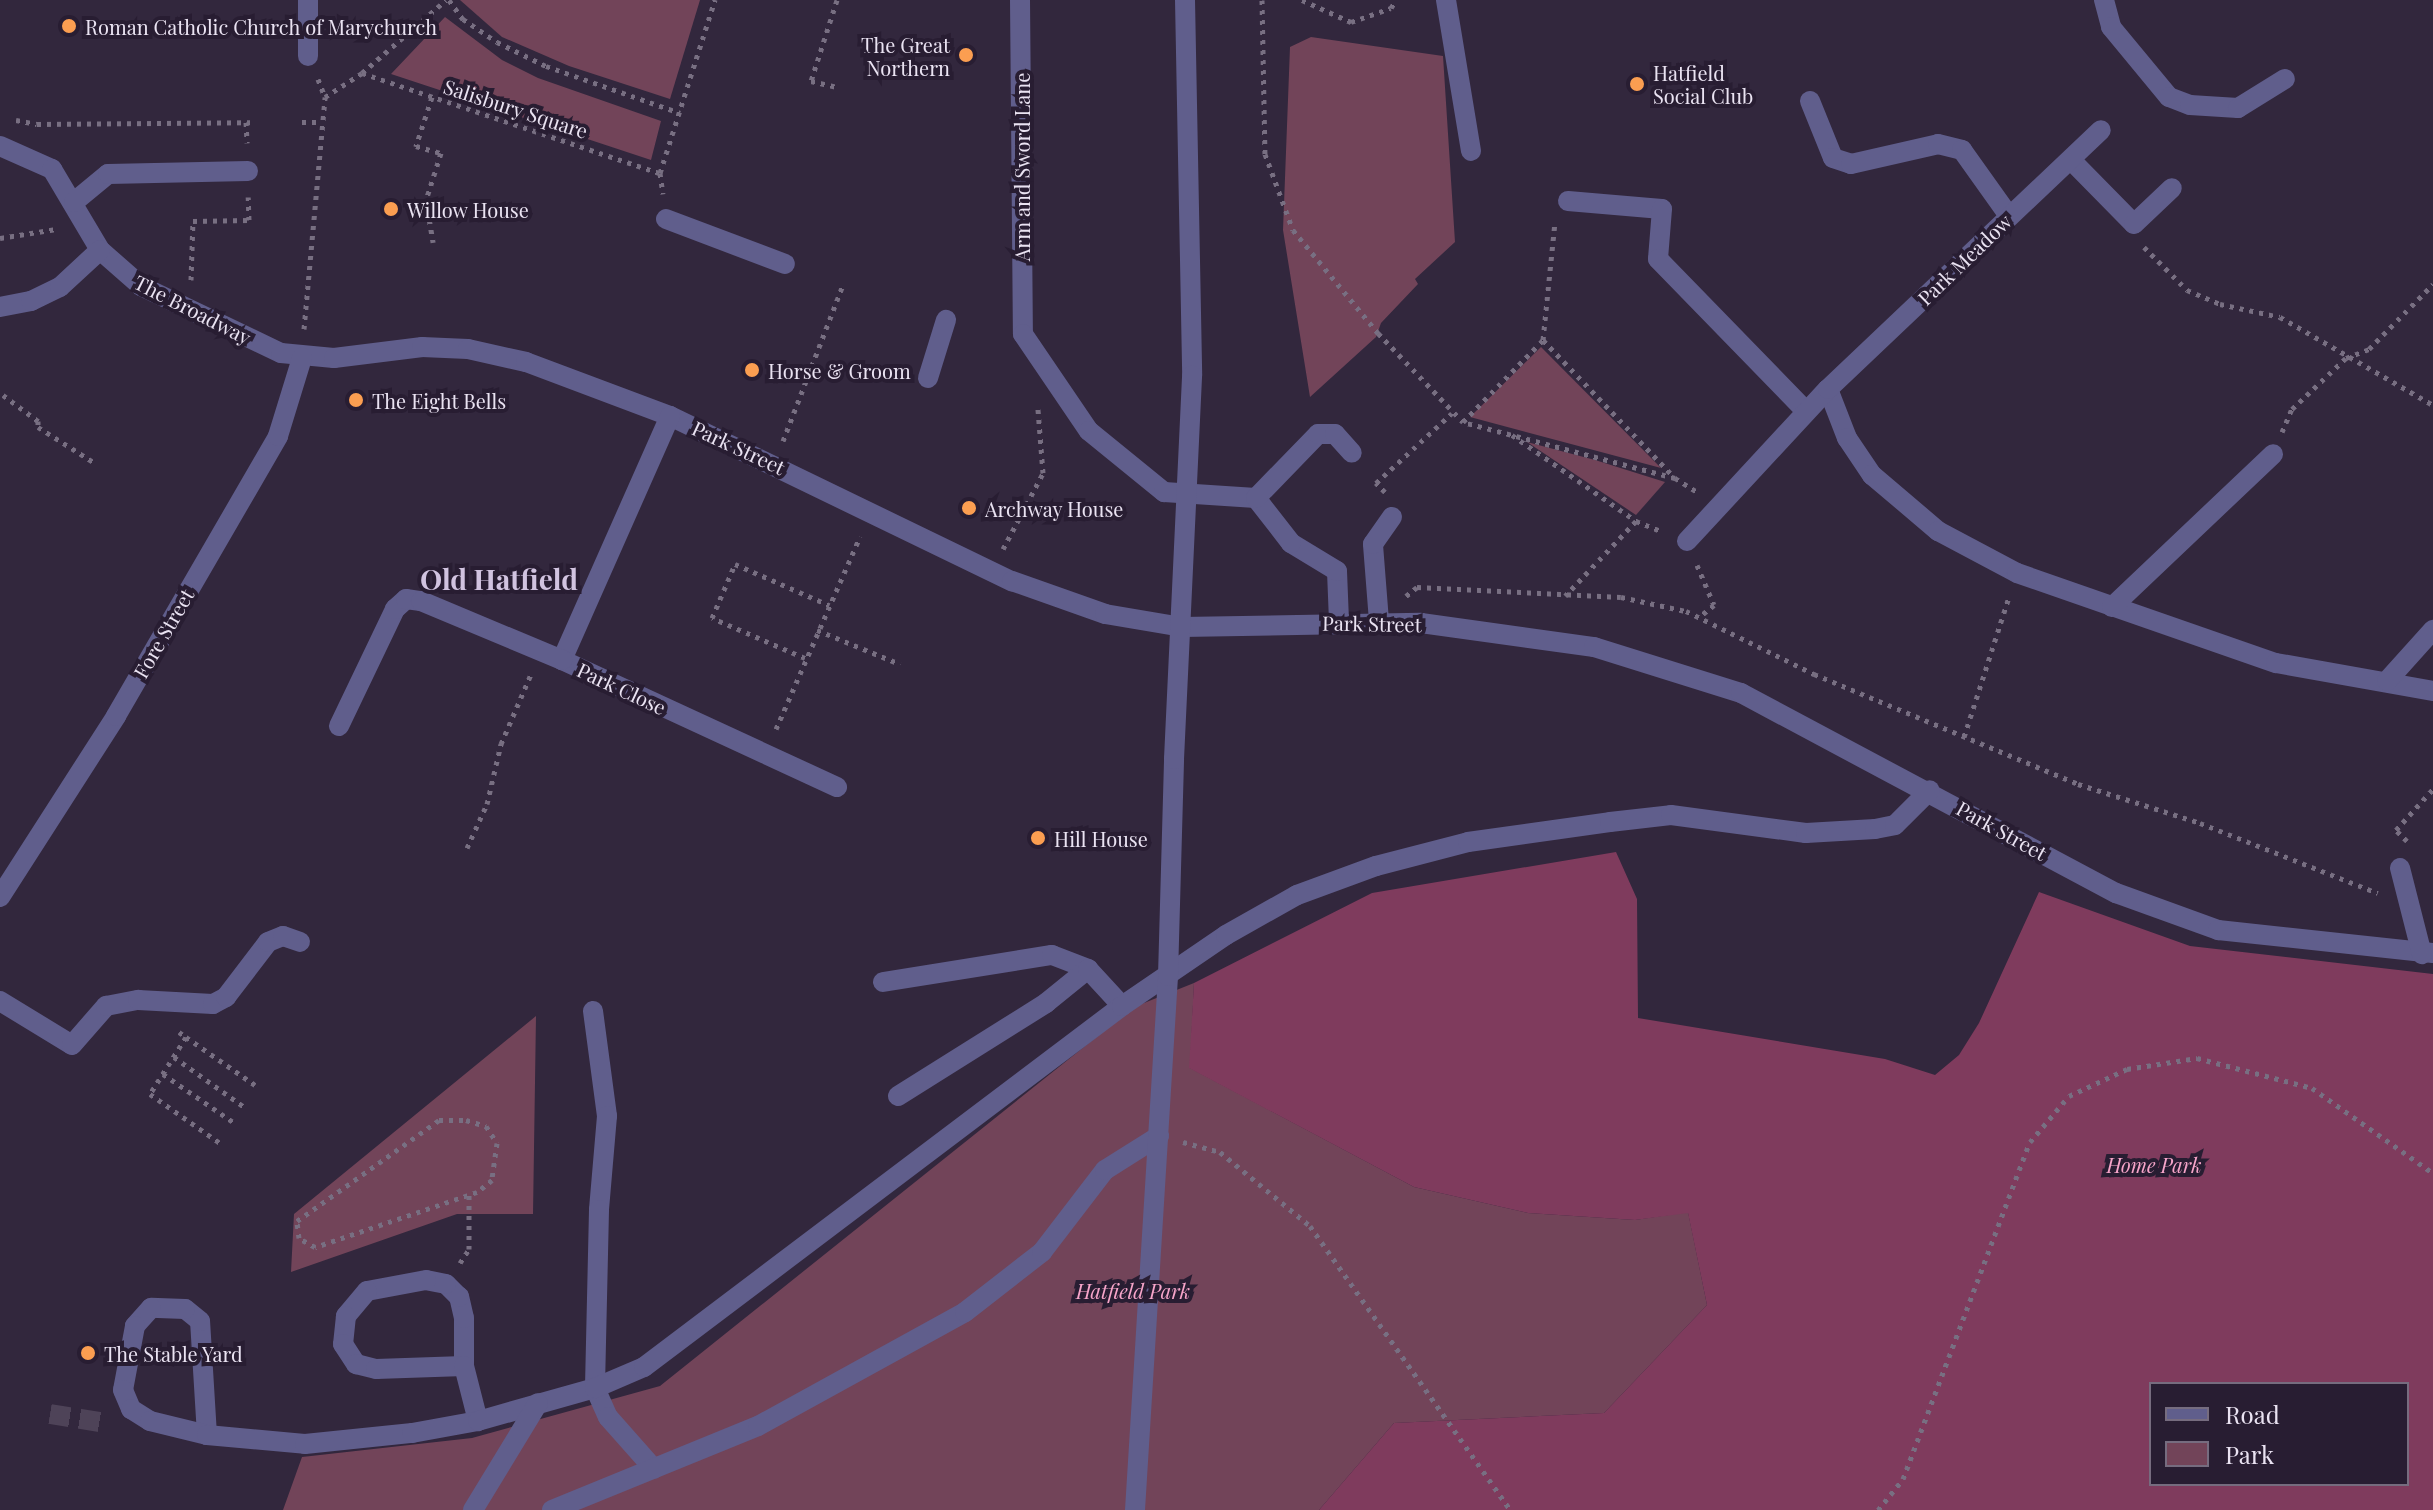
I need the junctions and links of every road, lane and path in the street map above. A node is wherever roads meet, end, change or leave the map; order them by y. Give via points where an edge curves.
1 (308, 0) edge
2 (715, 0) edge
3 (837, 0) edge
4 (1020, 0) edge
5 (1185, 0) edge
6 (1262, 0) edge
7 (1302, 0) edge
8 (1396, 0) edge
9 (1446, 0) edge
10 (2104, 0) edge
11 (444, 1) edge
12 (308, 56) dead end
13 (362, 73) junction
14 (2285, 79) dead end
15 (838, 87) dead end
16 (432, 97) junction
17 (1810, 101) dead end
18 (680, 113) junction
19 (12, 119) dead end
20 (302, 122) dead end
21 (319, 122) junction
22 (2101, 130) dead end
23 (0, 146) edge
24 (1471, 151) dead end
25 (2072, 161) junction
26 (248, 171) junction
27 (660, 173) junction
28 (2172, 188) dead end
29 (1568, 201) joint
30 (74, 202) junction
31 (2009, 216) junction
32 (666, 219) joint
33 (2134, 224) junction
34 (85, 226) junction
35 (0, 238) edge
36 (433, 242) dead end
37 (100, 250) junction
38 (785, 264) dead end
39 (2433, 284) edge
40 (843, 285) dead end
41 (0, 307) edge
42 (189, 309) junction
43 (946, 320) dead end
44 (1543, 340) junction
45 (302, 358) junction
46 (2346, 358) junction
47 (928, 378) dead end
48 (1828, 389) junction
49 (3, 395) dead end
50 (2433, 405) edge
51 (1038, 406) dead end
52 (1806, 411) junction
53 (1452, 413) junction
54 (670, 416) junction
55 (1463, 422) junction
56 (1511, 434) junction
57 (1352, 453) dead end
58 (2273, 454) joint
59 (95, 463) dead end
60 (774, 463) junction
61 (1256, 498) junction
62 (872, 511) junction
63 (1392, 517) joint
64 (1687, 541) joint
65 (992, 571) junction
66 (2017, 573) junction
67 (1565, 597) junction
68 (829, 605) junction
69 (2112, 607) junction
70 (1699, 617) junction
71 (1339, 621) junction
72 (1379, 621) junction
73 (817, 630) junction
74 (2433, 630) edge
75 (552, 656) junction
76 (806, 659) junction
77 (900, 664) dead end
78 (2387, 681) junction
79 (2433, 691) edge
80 (339, 726) dead end
81 (1964, 737) junction
82 (766, 754) junction
83 (837, 787) dead end
84 (2433, 789) edge
85 (1930, 790) junction
86 (467, 848) dead end
87 (2415, 848) dead end
88 (2400, 868) dead end
89 (0, 897) edge
90 (2411, 906) junction
91 (300, 942) dead end
92 (2428, 953) edge
93 (1088, 969) junction
94 (1168, 976) junction
95 (883, 982) dead end
96 (0, 1001) edge
97 (150, 1001) junction
98 (1122, 1006) junction
99 (593, 1011) dead end
100 (186, 1037) junction
101 (174, 1057) junction
102 (163, 1074) junction
103 (255, 1085) dead end
104 (898, 1096) dead end
105 (243, 1106) dead end
106 (233, 1122) dead end
107 (1159, 1136) junction
108 (220, 1143) dead end
109 (2433, 1173) edge
110 (469, 1195) junction
111 (446, 1284) junction
112 (464, 1366) junction
113 (595, 1388) junction
114 (538, 1403) junction
115 (478, 1421) junction
116 (207, 1435) junction
117 (654, 1469) junction
118 (473, 1510) edge
119 (552, 1510) edge
120 (1135, 1510) edge
121 (1510, 1510) edge
122 (1878, 1510) edge

1 - 12 street
2 - 18 path
3 - 15 path via 811,81
4 - 61 street, Arm and Sword Lane via 1023,334 1089,431 1164,492
5 - 94 street, bridge via 1192,375
6 - 53 path via 1265,154 1293,230
7 - 8 path via 1351,22 1391,8
9 - 24 street
10 - 14 street via 2111,27 2169,97 2190,105 2238,108
11 - 13 path
11 - 18 path via 510,48
13 - 16 path, Salisbury Square
13 - 21 path via 325,97
16 - 27 path, Salisbury Square
16 - 36 path via 416,146 441,153 426,200
17 - 31 street via 1833,158 1851,164 1938,144 1962,150
18 - 27 path
19 - 26 path via 37,124 248,122
20 - 21 path
21 - 45 path
22 - 25 street, Park Meadow
23 - 30 street, The Broadway via 40,159
25 - 31 street, Park Meadow
25 - 33 street
26 - 30 street via 108,174
26 - 42 path via 249,220 193,221
27 - 32 path
28 - 33 street
29 - 44 path via 1555,217
29 - 52 street via 1662,209 1658,259
30 - 34 street, The Broadway
31 - 48 street, Park Meadow
32 - 38 street
33 - 46 path via 2144,247 2187,290 2220,304 2280,317
34 - 35 path
34 - 37 street, The Broadway
37 - 41 street via 60,287 31,301
37 - 42 street, The Broadway via 141,286
39 - 46 path via 2369,349
40 - 60 path
42 - 45 street, The Broadway
43 - 47 street
44 - 55 path
44 - 56 path via 1675,478
45 - 54 street, Park Street via 422,347 468,349 590,382
45 - 89 street, Fore Street via 278,436 116,716
46 - 50 path
46 - 58 path via 2292,409
48 - 52 street, Park Meadow
48 - 66 street via 1847,438 1872,475 1938,531
49 - 59 path via 38,421 38,427
51 - 65 path via 1043,473
52 - 64 street, Park Meadow
53 - 55 path
53 - 63 path via 1376,483 1395,503
54 - 60 street, Park Street
54 - 75 street, Park Close
55 - 56 path
56 - 67 path via 1636,521
57 - 61 street via 1335,434 1318,434
58 - 69 street
60 - 62 street, Park Street
61 - 71 street via 1291,543 1337,571
62 - 65 street, Park Street
62 - 68 path
63 - 72 street via 1373,544
64 - 70 path via 1714,605
65 - 71 street, Park Street via 1073,606 1146,622 1182,627
66 - 69 street
66 - 81 path
67 - 70 path via 1621,597
67 - 72 path via 1417,587
68 - 73 path
68 - 76 path via 735,564 717,605 712,618
69 - 78 street via 2276,663
70 - 81 path via 1814,674
71 - 72 street, Park Street
72 - 85 street, Park Street via 1594,647 1741,693
73 - 76 path
73 - 77 path
74 - 78 street
75 - 80 street via 406,599 395,609
75 - 82 street, Park Close
75 - 86 path via 501,744 487,804
76 - 82 path
78 - 79 street
81 - 90 path
82 - 83 street, Park Close
84 - 87 path via 2396,830
85 - 92 street, Park Street via 2116,893 2218,930
85 - 94 street via 1895,825 1841,834 1671,815 1468,842 1376,866 1297,895
88 - 90 street
90 - 92 street
91 - 97 street via 283,936 268,942 226,997 213,1004
93 - 95 street via 1052,955
93 - 98 street
93 - 104 street via 1046,1003
94 - 98 street
94 - 107 street
96 - 97 street via 72,1045 106,1006
97 - 100 path via 153,1014
98 - 113 street via 644,1367
99 - 113 street via 607,1116
100 - 101 path
100 - 103 path
101 - 102 path
101 - 105 path
102 - 106 path
102 - 108 path via 150,1094
107 - 117 street via 1105,1170 1042,1252 965,1312 758,1426
107 - 120 street
107 - 121 path via 1220,1152 1310,1226
109 - 122 path via 2312,1088 2197,1058 2127,1069 2069,1096 2030,1142 1903,1479
110 - 110 path via 492,1180 497,1143 486,1126 439,1120 297,1221 296,1229 306,1246 315,1247
110 - 111 path via 469,1249
111 - 112 street via 459,1297 464,1318
111 - 112 street via 426,1280 367,1291 346,1316 343,1344 356,1364 376,1369
112 - 115 street
113 - 114 street
113 - 117 street via 608,1417
114 - 115 street
114 - 118 street
115 - 116 street via 305,1444
116 - 116 street via 150,1421 131,1409 123,1390 135,1326 151,1308 185,1309 200,1321
117 - 119 street

